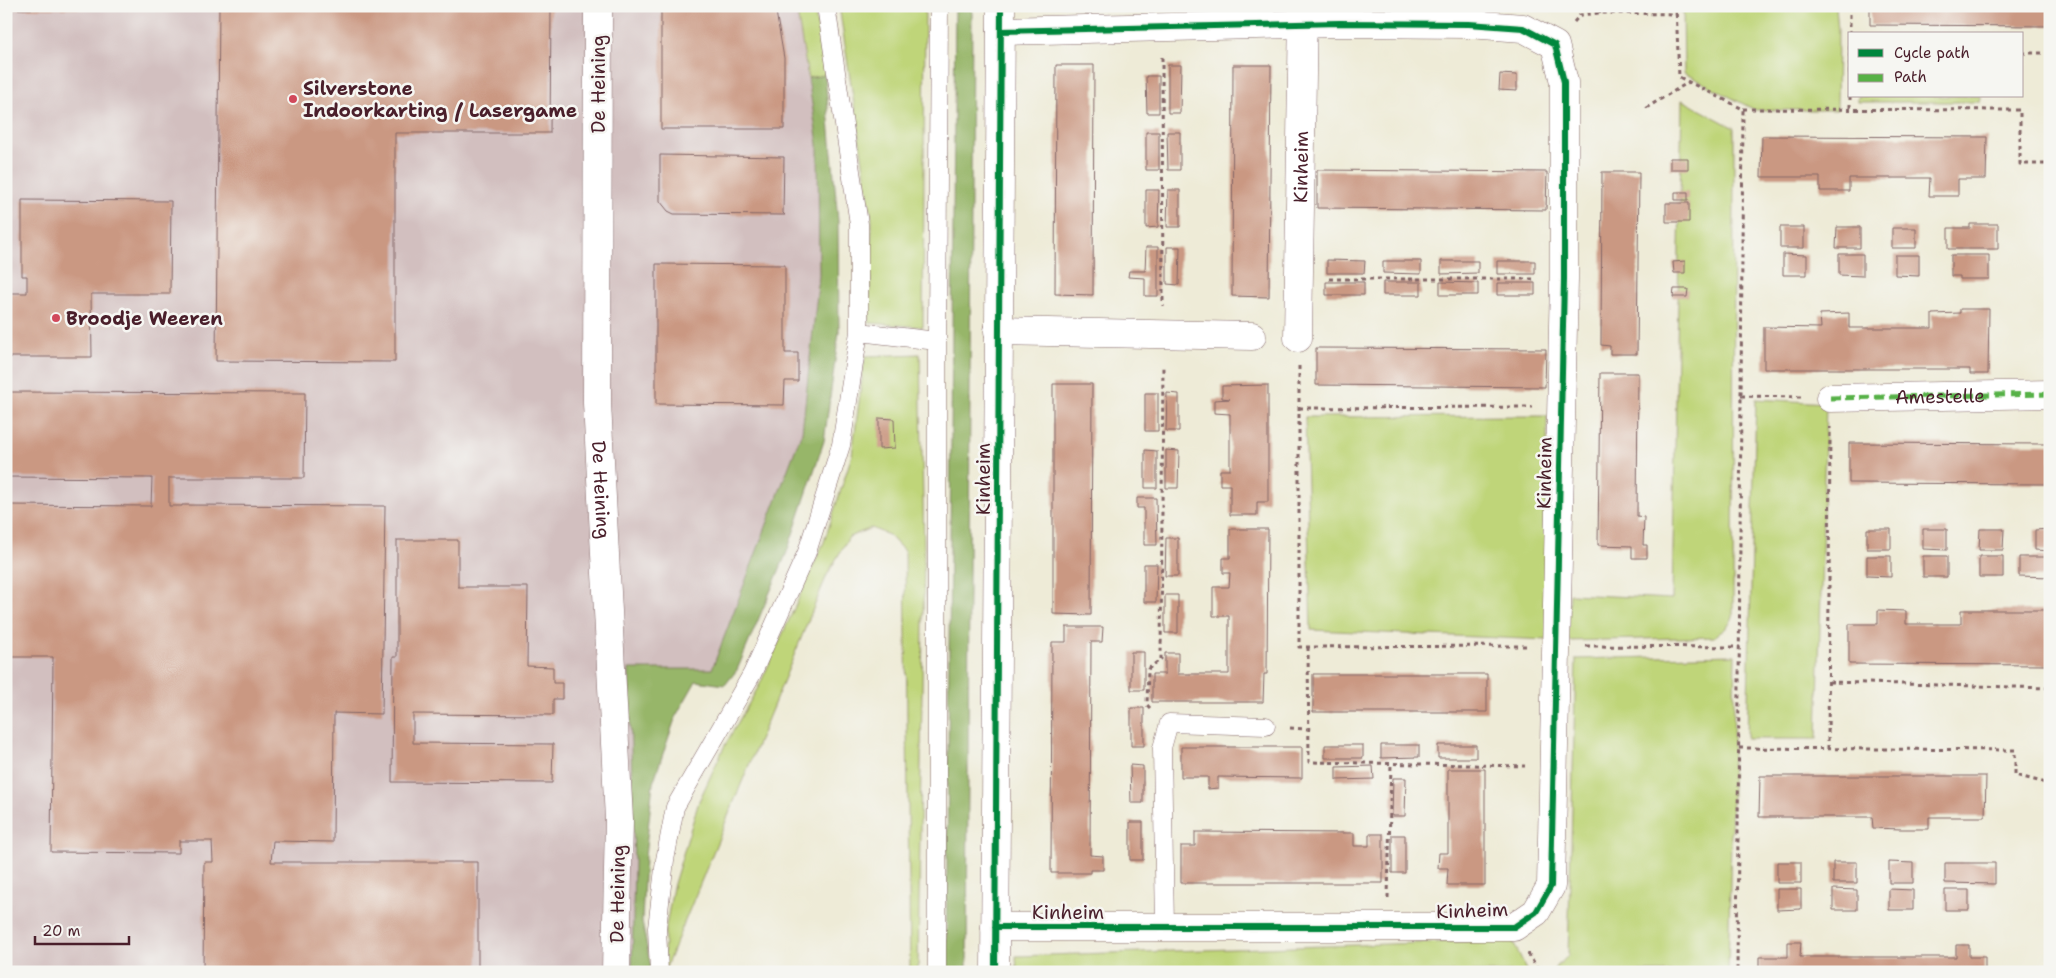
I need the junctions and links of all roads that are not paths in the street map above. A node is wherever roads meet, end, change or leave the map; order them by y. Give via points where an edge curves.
1 (598, 6) edge
2 (826, 6) edge
3 (939, 6) edge
4 (1303, 16) edge
5 (1001, 18) edge
6 (998, 331) junction
7 (859, 332) junction
8 (1252, 336) dead end
9 (1298, 338) road end
10 (937, 341) junction
11 (2050, 394) edge
12 (1830, 398) road end
13 (1266, 726) dead end
14 (995, 927) junction
15 (1165, 927) junction
16 (616, 972) edge
17 (659, 972) edge
18 (937, 972) edge
19 (995, 972) edge

1 - 16 street, De Heining via 597,403 619,818
2 - 7 lane via 859,224
3 - 10 lane
4 - 5 street, Kinheim via 1162,27
4 - 9 street, Kinheim
4 - 15 street, Kinheim via 1523,28 1555,45 1564,82 1564,279 1551,886 1536,912 1514,927
5 - 6 street, Kinheim
6 - 8 street
6 - 14 street, Kinheim
7 - 10 lane
7 - 17 lane via 841,445 807,552 748,682 676,807 665,860 657,928
10 - 18 lane
11 - 12 street, Amestelle
13 - 15 lane via 1169,723 1162,748
14 - 15 street, Kinheim
14 - 19 street, Kinheim

